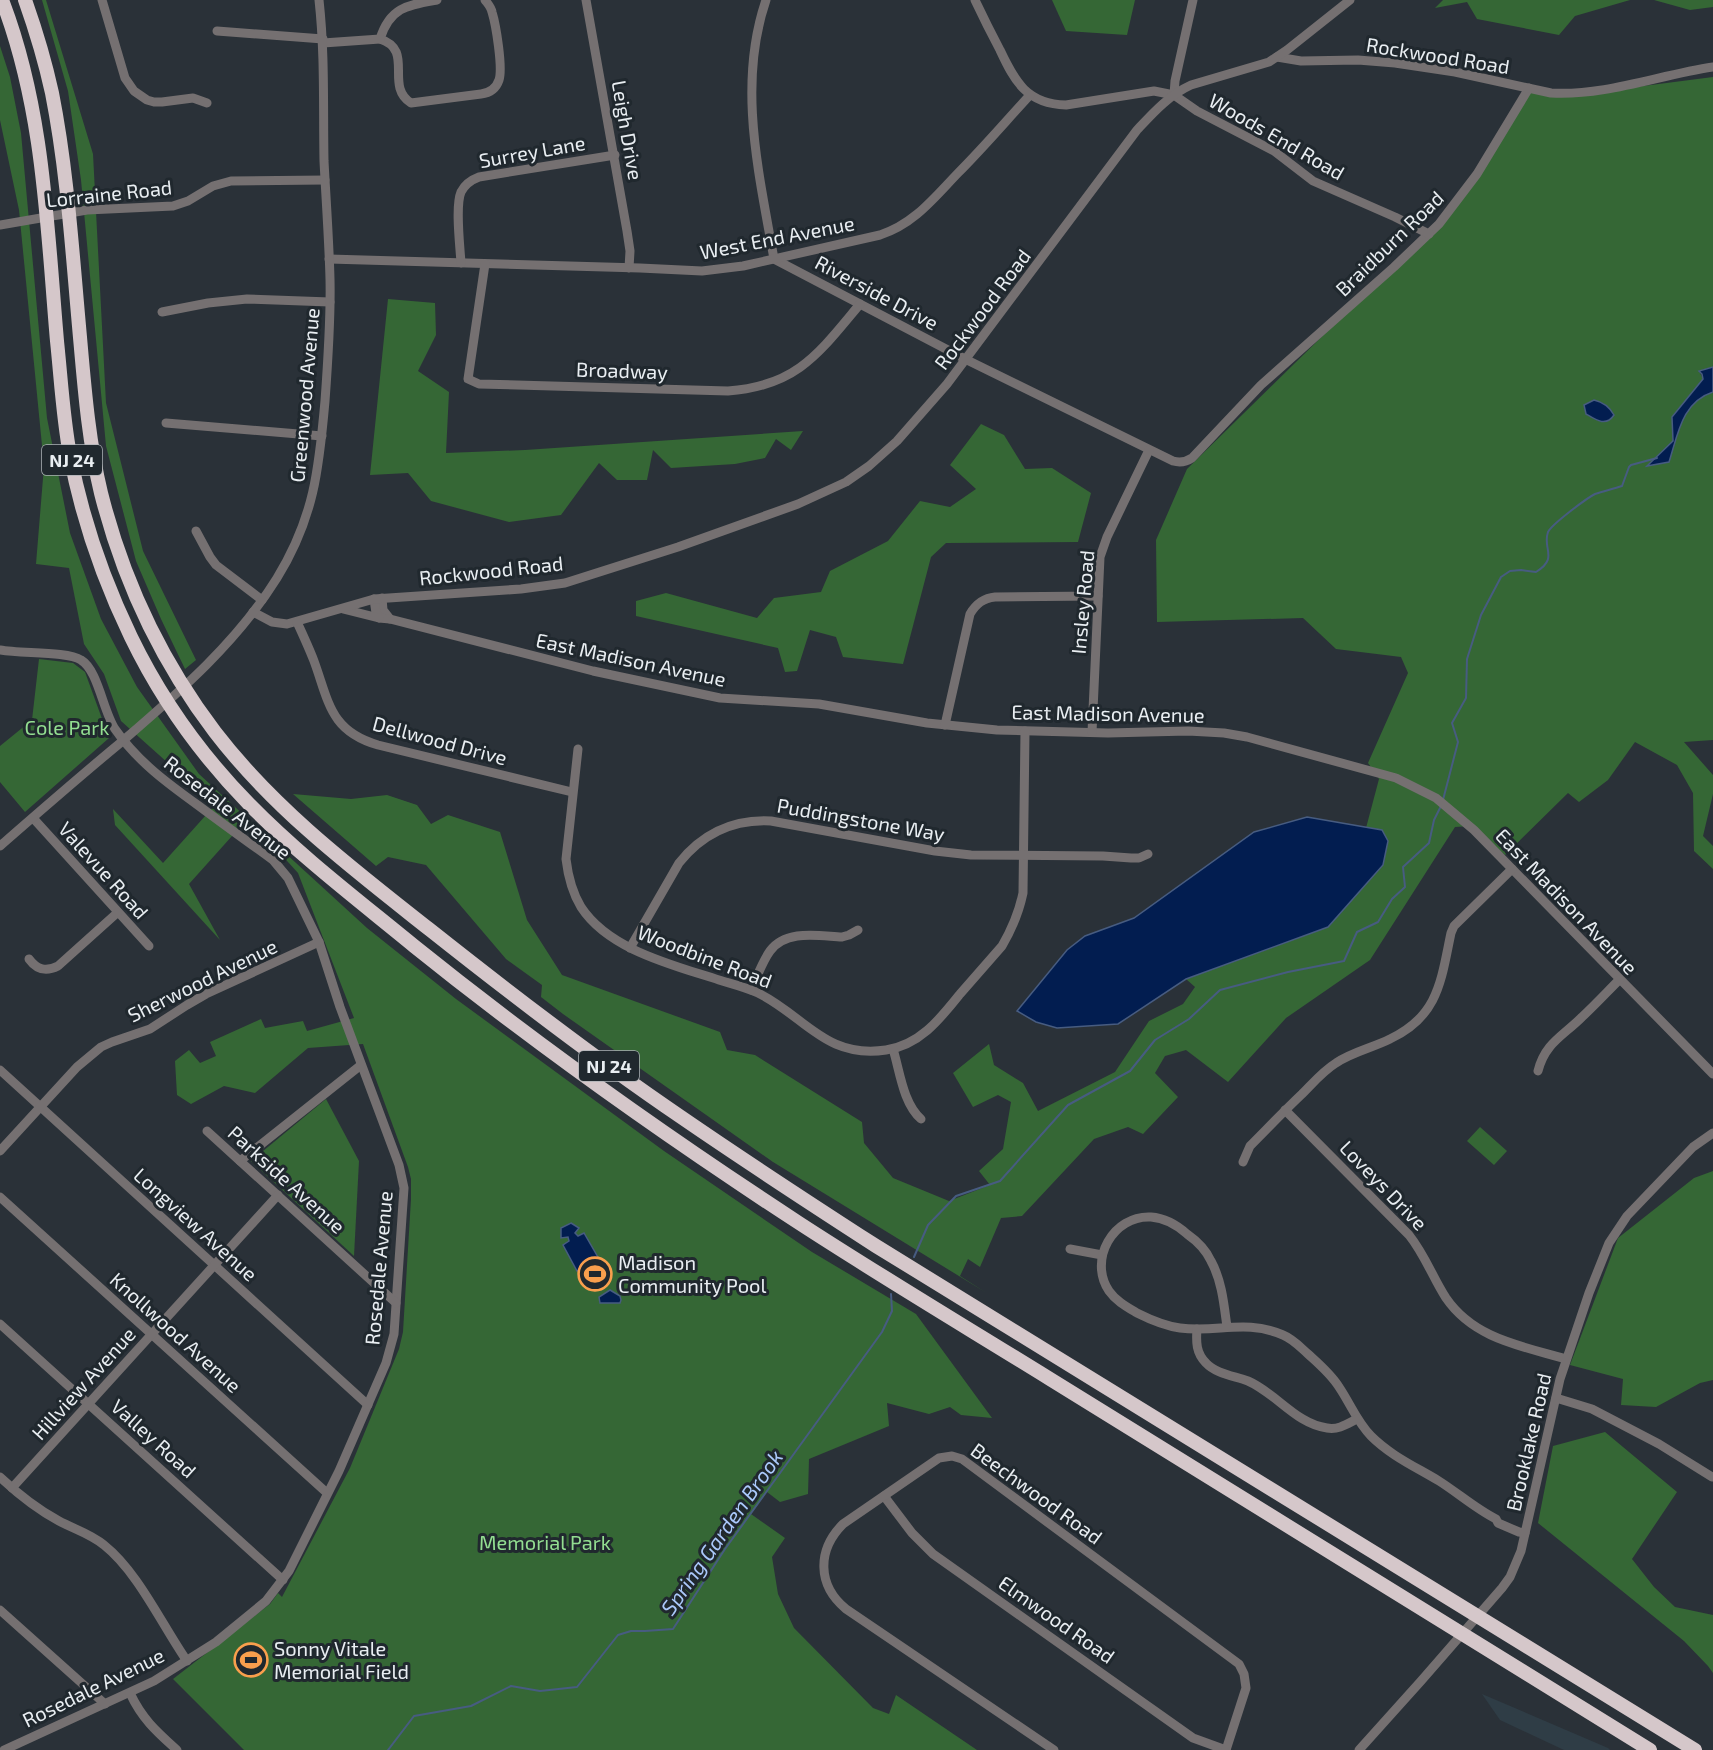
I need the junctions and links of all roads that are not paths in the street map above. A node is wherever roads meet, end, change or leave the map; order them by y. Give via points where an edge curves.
1 (2, 0) edge
2 (25, 0) edge
3 (102, 0) edge
4 (319, 0) edge
5 (437, 0) edge
6 (485, 0) edge
7 (586, 0) edge
8 (766, 0) edge
9 (975, 0) edge
10 (1193, 0) edge
11 (1350, 0) edge
12 (217, 31) dead end
13 (380, 39) junction
14 (323, 41) junction
15 (1277, 57) junction
16 (1713, 67) edge
17 (1528, 88) junction
18 (1030, 95) junction
19 (1174, 95) junction
20 (207, 103) dead end
21 (615, 155) junction
22 (325, 180) junction
23 (0, 225) edge
24 (1429, 234) junction
25 (329, 259) junction
26 (774, 259) junction
27 (461, 263) junction
28 (485, 264) junction
29 (629, 268) junction
30 (330, 302) junction
31 (860, 304) junction
32 (162, 312) dead end
33 (967, 360) junction
34 (1246, 400) joint
35 (166, 423) dead end
36 (322, 436) junction
37 (1149, 450) junction
38 (196, 531) dead end
39 (1098, 596) junction
40 (378, 598) junction
41 (262, 600) junction
42 (341, 608) junction
43 (253, 612) junction
44 (379, 618) junction
45 (390, 619) junction
46 (297, 622) junction
47 (0, 650) edge
48 (945, 725) junction
49 (1025, 731) junction
50 (1092, 732) junction
51 (123, 739) junction
52 (578, 749) dead end
53 (573, 792) junction
54 (33, 818) junction
55 (0, 846) edge
56 (1148, 854) dead end
57 (1024, 856) junction
58 (1512, 869) junction
59 (117, 913) junction
60 (858, 930) dead end
61 (319, 942) junction
62 (149, 946) dead end
63 (630, 948) junction
64 (29, 959) dead end
65 (1619, 980) junction
66 (751, 990) junction
67 (893, 1049) junction
68 (362, 1065) junction
69 (0, 1070) edge
70 (1538, 1071) dead end
71 (1713, 1074) edge
72 (41, 1107) junction
73 (1286, 1110) junction
74 (921, 1119) dead end
75 (207, 1131) dead end
76 (1713, 1132) edge
77 (0, 1151) edge
78 (240, 1161) junction
79 (1243, 1162) dead end
80 (278, 1195) junction
81 (0, 1197) edge
82 (1070, 1249) dead end
83 (1102, 1256) junction
84 (214, 1265) junction
85 (396, 1303) junction
86 (0, 1324) edge
87 (1227, 1327) junction
88 (1197, 1329) junction
89 (152, 1334) junction
90 (1566, 1359) junction
91 (1556, 1398) junction
92 (89, 1404) junction
93 (368, 1405) junction
94 (1357, 1419) junction
95 (0, 1477) edge
96 (1712, 1477) dead end
97 (12, 1488) junction
98 (327, 1493) junction
99 (884, 1496) junction
100 (1526, 1533) junction
101 (283, 1580) junction
102 (0, 1610) edge
103 (187, 1661) junction
104 (130, 1693) junction
105 (105, 1704) junction
106 (4, 1750) edge
107 (177, 1750) edge
108 (1054, 1750) edge
109 (1226, 1750) edge
110 (1359, 1750) edge
111 (1650, 1750) edge
112 (1695, 1750) edge

1 - 111 highway, NJ 24 via 21,53 37,131 64,407 70,452 91,538 117,608 174,714 250,805 443,969 587,1077 733,1179
2 - 112 highway, NJ 24 via 52,92 60,137 86,404 110,526 136,599 171,667 217,735 267,791 466,958 594,1055 746,1161 876,1246
3 - 20 street via 125,78 134,91 154,102 193,98
4 - 14 street, Greenwood Avenue
5 - 13 street via 403,8 386,25
6 - 13 street via 492,12 501,67 496,87 487,93 409,102 399,87 395,48
7 - 21 street, Leigh Drive
8 - 26 street via 754,52 751,102
9 - 18 street via 1012,76
10 - 19 street
11 - 15 street
12 - 14 street
13 - 14 street
14 - 22 street, Greenwood Avenue
15 - 17 street, Rockwood Road via 1395,63
15 - 19 street, Rockwood Road via 1191,85
16 - 17 street, Rockwood Road via 1582,93
17 - 24 street, Braidburn Road via 1477,174
18 - 19 street via 1047,103 1066,105 1154,91
18 - 26 street, West End Avenue via 921,213 901,226 880,235
19 - 24 street, Woods End Road via 1274,151 1314,181
19 - 33 street, Rockwood Road via 1137,130
21 - 27 street, Surrey Lane via 472,180 463,188 458,201
21 - 29 street, Leigh Drive via 630,251
22 - 23 street, Lorraine Road via 231,181 173,206 87,210
22 - 25 street, Greenwood Avenue
24 - 34 street, Braidburn Road
25 - 27 street, West End Avenue
25 - 30 street, Greenwood Avenue
26 - 29 street, West End Avenue via 702,271
26 - 31 street, Riverside Drive
27 - 28 street, West End Avenue
28 - 29 street, West End Avenue
28 - 31 street, Broadway via 468,379 479,384 728,391 757,387 787,376 810,361
30 - 32 street via 227,300
30 - 36 street, Greenwood Avenue
31 - 33 street, Riverside Drive
33 - 37 street, Riverside Drive
33 - 40 street, Rockwood Road via 883,454 846,482 807,500 565,583
34 - 37 street, Riverside Drive via 1191,459 1173,461
35 - 36 street
36 - 41 street, Greenwood Avenue via 318,475 306,519
37 - 39 street, Insley Road via 1103,546
38 - 41 street via 216,565
39 - 48 street via 989,597 978,603 970,614
39 - 50 street, Insley Road
40 - 42 street, Rockwood Road
40 - 44 street
40 - 45 street
41 - 43 street, Greenwood Avenue
42 - 44 street, East Madison Avenue
42 - 46 street, Rockwood Road
43 - 46 street, Rockwood Road via 279,623
43 - 51 street, Greenwood Avenue via 210,662
44 - 45 street, East Madison Avenue
45 - 48 street, East Madison Avenue via 711,697 819,704
46 - 53 street, Dellwood Drive via 331,710 342,725 360,738
47 - 51 street, Rosedale Avenue via 72,656 84,661 92,671 108,716
48 - 49 street, East Madison Avenue
49 - 50 street, East Madison Avenue
49 - 57 street, Woodbine Road
50 - 58 street, East Madison Avenue via 1224,733 1396,778 1447,806
51 - 54 street, Greenwood Avenue
51 - 61 street, Rosedale Avenue via 157,775 280,867
52 - 53 street, Woodbine Road
53 - 63 street, Woodbine Road via 566,859 571,885 588,916
54 - 55 street, Greenwood Avenue
54 - 59 street, Valevue Road
56 - 57 street, Puddingstone Way via 1139,858
57 - 63 street, Puddingstone Way via 959,854 771,821 729,825 707,836 679,863
57 - 67 street, Woodbine Road via 1021,903 1002,946 927,1032
58 - 65 street, East Madison Avenue
58 - 73 street via 1454,926 1442,980 1426,1012 1405,1031 1326,1070
59 - 62 street, Valevue Road
59 - 64 street via 58,966 40,969
60 - 66 street via 842,937 795,936 782,940 769,952
61 - 68 street, Rosedale Avenue
61 - 72 street, Sherwood Avenue via 206,994 150,1029 101,1047
63 - 66 street, Woodbine Road
65 - 70 street via 1551,1045
65 - 71 street, East Madison Avenue
66 - 67 street, Woodbine Road via 781,1007 814,1034 837,1045 859,1051
67 - 74 street via 909,1103
68 - 78 street
68 - 85 street, Rosedale Avenue via 404,1188
69 - 72 street, Longview Avenue
72 - 77 street, Sherwood Avenue
72 - 84 street, Longview Avenue
73 - 79 street via 1250,1146
73 - 90 street, Loveys Drive via 1409,1235 1446,1297 1464,1319 1498,1340
75 - 78 street, Parkside Avenue
76 - 90 street, Brooklake Road via 1679,1160 1618,1228 1600,1264
78 - 80 street, Parkside Avenue
80 - 84 street, Hillview Avenue
80 - 85 street, Parkside Avenue
81 - 89 street, Knollwood Avenue
82 - 83 street
83 - 87 street via 1111,1236 1125,1223 1150,1217 1170,1222 1194,1239 1211,1259 1222,1291
83 - 88 street via 1104,1280 1117,1300 1158,1322
84 - 89 street, Hillview Avenue
84 - 93 street, Longview Avenue
85 - 93 street, Rosedale Avenue via 390,1353
86 - 92 street, Valley Road
87 - 88 street
87 - 94 street via 1261,1328 1295,1342 1332,1377
88 - 94 street via 1197,1350 1210,1367 1260,1387 1317,1425 1334,1429
89 - 92 street, Hillview Avenue
89 - 98 street, Knollwood Avenue
90 - 91 street, Brooklake Road
91 - 96 street via 1592,1409
91 - 100 street, Brooklake Road
92 - 97 street, Hillview Avenue
92 - 101 street, Valley Road
93 - 98 street, Rosedale Avenue
94 - 100 street via 1391,1453 1496,1519 1522,1527
95 - 97 street
97 - 103 street via 45,1513 90,1535 112,1552 131,1574
98 - 101 street, Rosedale Avenue
99 - 108 street, Beechwood Road via 843,1524 831,1539 824,1573 835,1598
99 - 109 street, Elmwood Road via 933,1554 1193,1738
99 - 109 street, Beechwood Road via 939,1458 962,1459 1235,1660 1244,1674 1245,1688
100 - 110 street, Brooklake Road via 1516,1564 1502,1588
101 - 103 street, Rosedale Avenue via 266,1601
102 - 105 street
103 - 104 street, Rosedale Avenue
104 - 105 street, Rosedale Avenue
104 - 107 street via 150,1725
105 - 106 street, Rosedale Avenue

